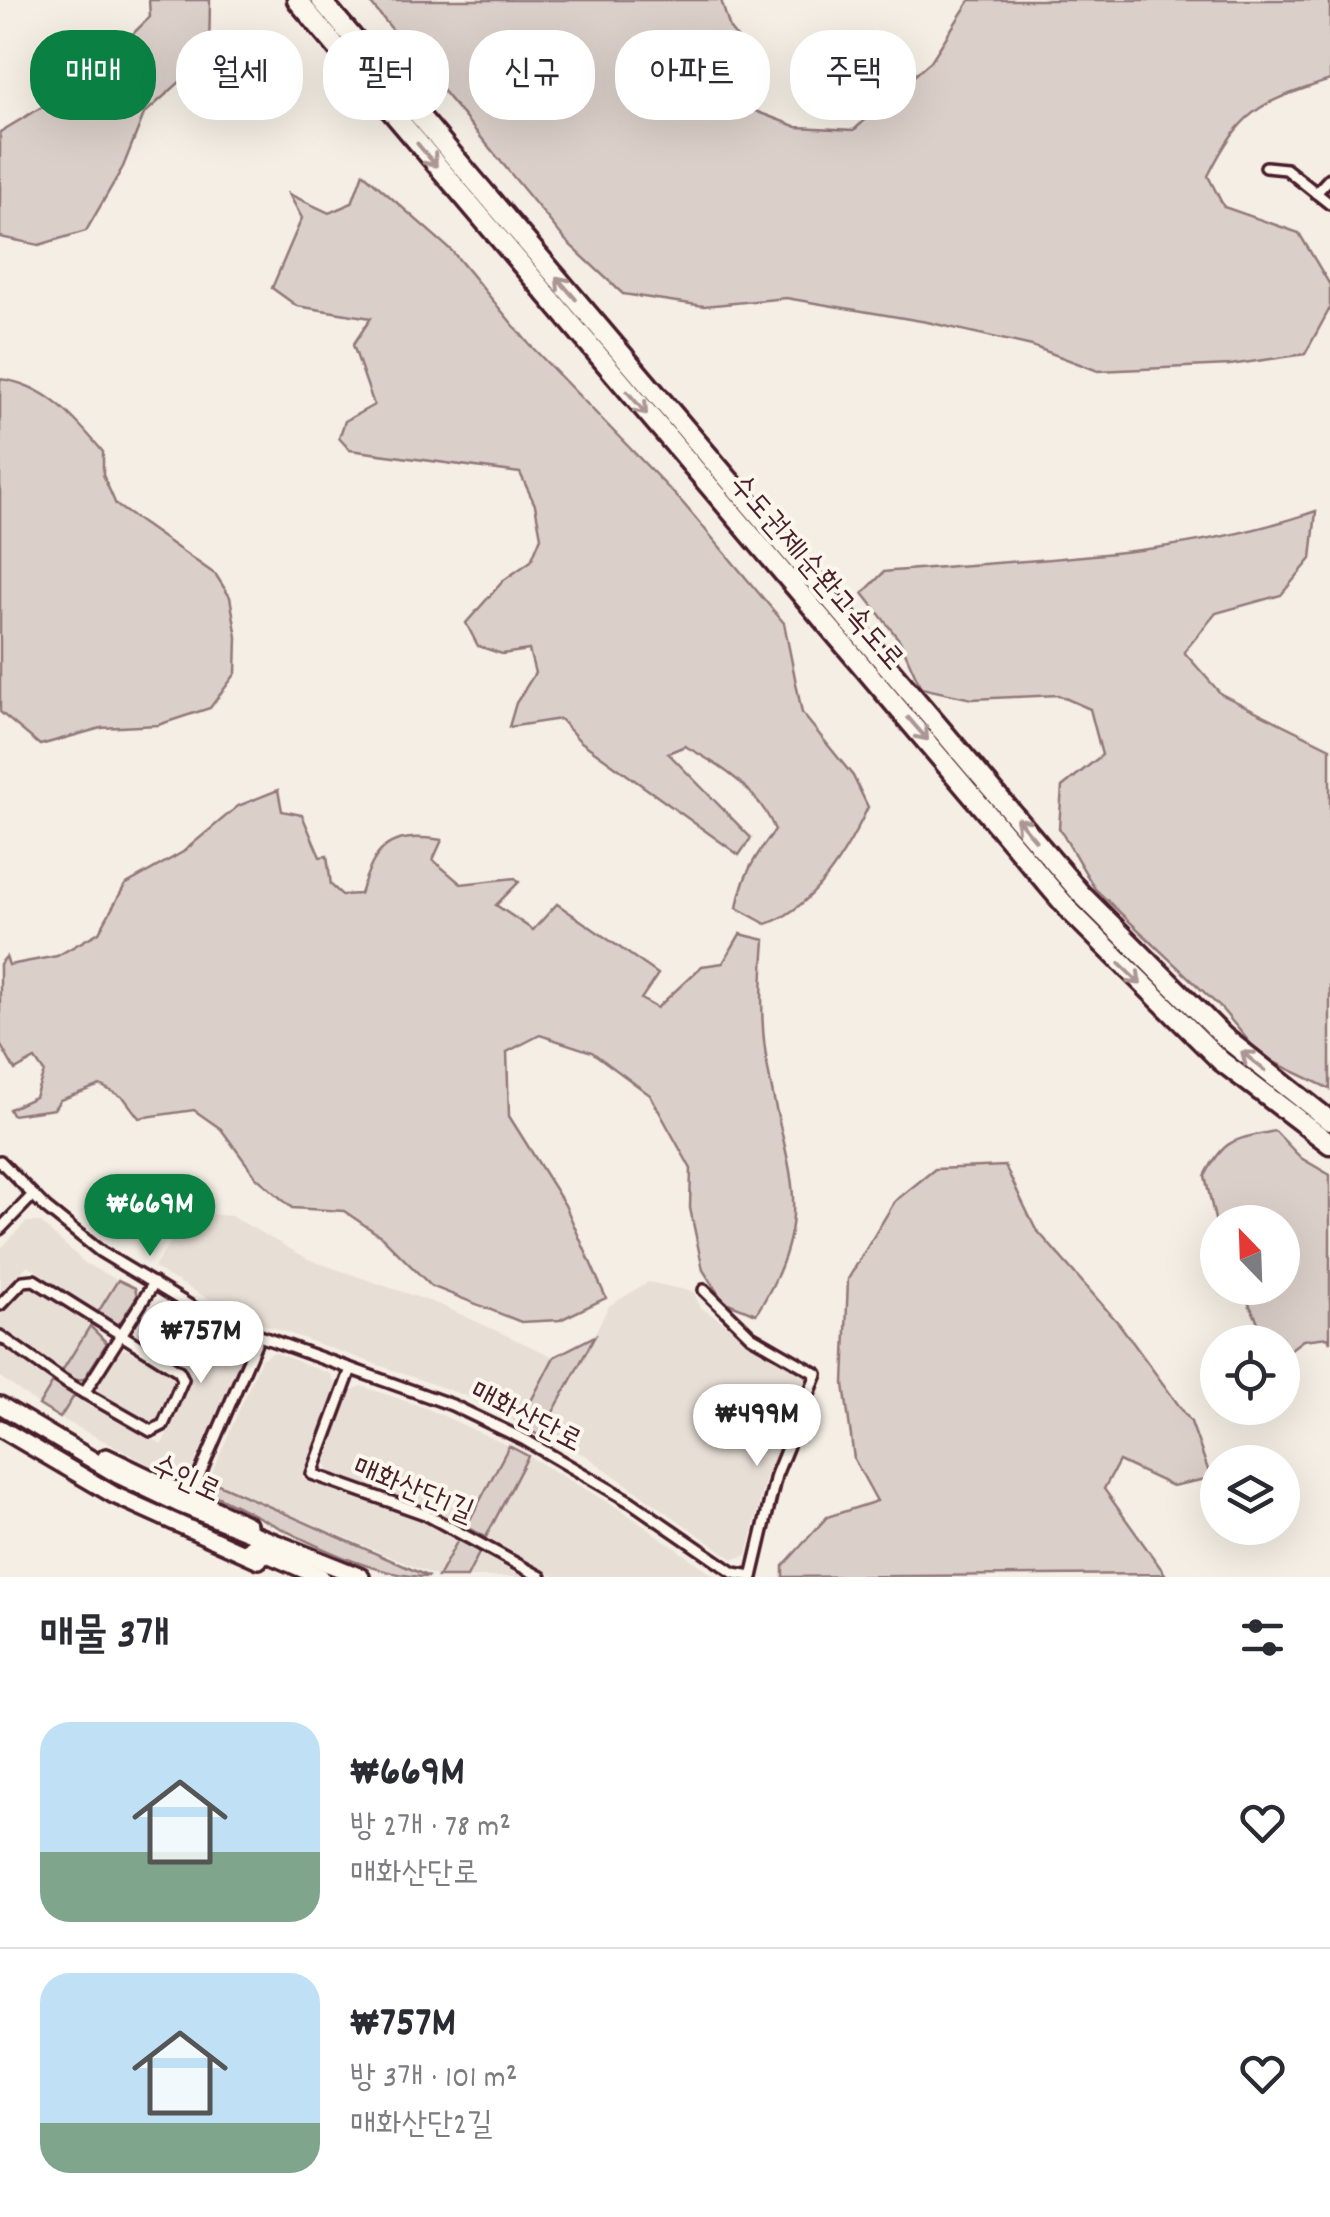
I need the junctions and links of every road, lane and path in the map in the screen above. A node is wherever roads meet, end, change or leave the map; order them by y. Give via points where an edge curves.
1 (296, 0) edge
2 (321, 0) edge
3 (1266, 166) dead end
4 (1330, 178) edge
5 (1316, 193) junction
6 (1330, 204) edge
7 (1330, 1121) edge
8 (1330, 1144) edge
9 (0, 1160) edge
10 (33, 1194) junction
11 (0, 1229) edge
12 (154, 1284) junction
13 (704, 1290) dead end
14 (0, 1305) edge
15 (0, 1336) edge
16 (122, 1336) junction
17 (259, 1336) junction
18 (351, 1369) junction
19 (84, 1393) junction
20 (0, 1395) edge
21 (0, 1405) edge
22 (0, 1416) edge
23 (0, 1428) edge
24 (190, 1497) junction
25 (302, 1562) junction
26 (321, 1577) edge
27 (362, 1577) edge
28 (541, 1577) edge
29 (752, 1577) edge

1 -> 8 highway, 수도권제1순환고속도로 via 1070,912 1221,1061
7 -> 2 highway, 수도권제1순환고속도로 via 1224,1037 1081,894
3 - 5 street via 1286,169
4 - 5 street
5 - 6 street
9 - 10 street, 매화산단로
10 - 11 street
10 - 12 street, 매화산단로 via 101,1252
12 - 16 street
12 - 17 street, 매화산단로 via 212,1319
13 - 29 street, 매화산단로 via 751,1336 818,1374 776,1475
14 - 16 street via 23,1281 34,1280
15 - 19 street
16 - 19 street
16 - 19 street via 182,1375 163,1426 151,1431
17 - 18 street, 매화산단로
17 - 24 street
18 - 28 street, 매화산단1길 via 312,1474 425,1514
18 - 29 street, 매화산단로 via 525,1440 632,1502 734,1573
20 - 24 main road via 88,1449
21 - 25 main road, 수인로 via 118,1475
22 - 25 main road, 수인로 via 117,1486
23 - 25 main road via 114,1495 273,1566
24 - 25 main road
25 - 26 main road, 수인로
25 - 27 main road, 수인로

